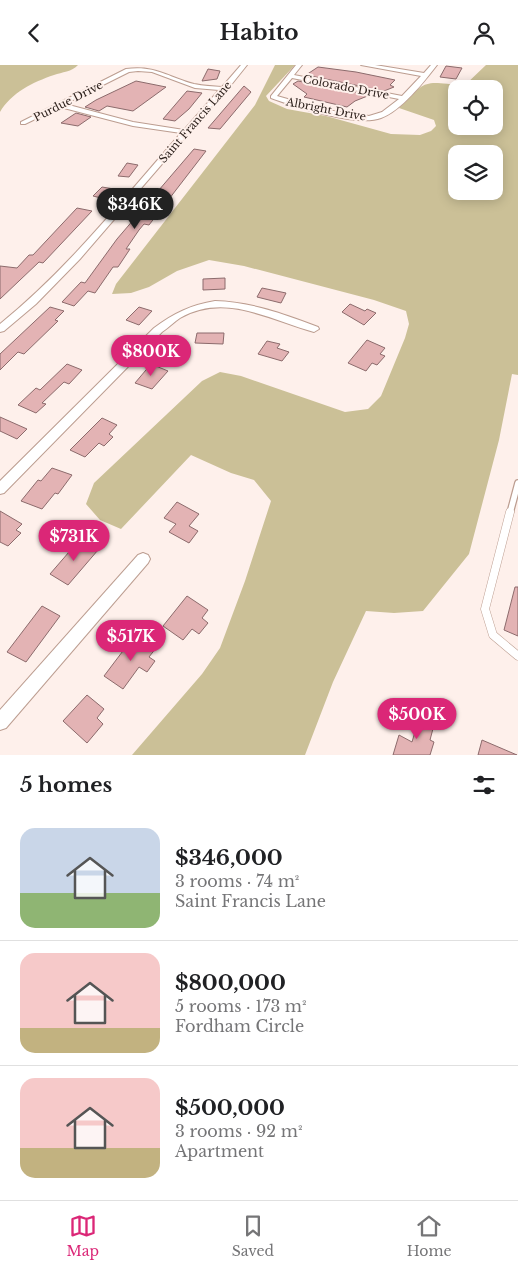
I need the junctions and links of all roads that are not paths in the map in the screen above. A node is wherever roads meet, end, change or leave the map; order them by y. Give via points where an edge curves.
1 (244, 65) edge
2 (299, 65) edge
3 (364, 65) edge
4 (434, 65) edge
5 (425, 75) junction
6 (290, 76) junction
7 (225, 89) junction
8 (402, 98) junction
9 (61, 105) junction
10 (23, 123) dead end
11 (186, 132) junction
12 (0, 329) edge
13 (314, 329) dead end
14 (518, 483) edge
15 (0, 489) edge
16 (143, 559) dead end
17 (518, 656) edge
18 (0, 722) edge

1 - 7 street, Saint Francis Lane
2 - 6 street
3 - 5 street
4 - 5 street
5 - 8 street
6 - 8 street, Colorado Drive
6 - 8 street, Albright Drive via 273,97 326,112 362,118 379,117
7 - 9 street, Purdue Drive via 189,84 158,68 141,66
7 - 11 street, Saint Francis Lane
9 - 10 street, Purdue Drive
9 - 11 street
11 - 12 street, Saint Francis Lane via 77,257 33,302
13 - 15 street via 240,305 206,305 187,310 158,330
14 - 17 lane via 485,609 493,635
16 - 18 street

